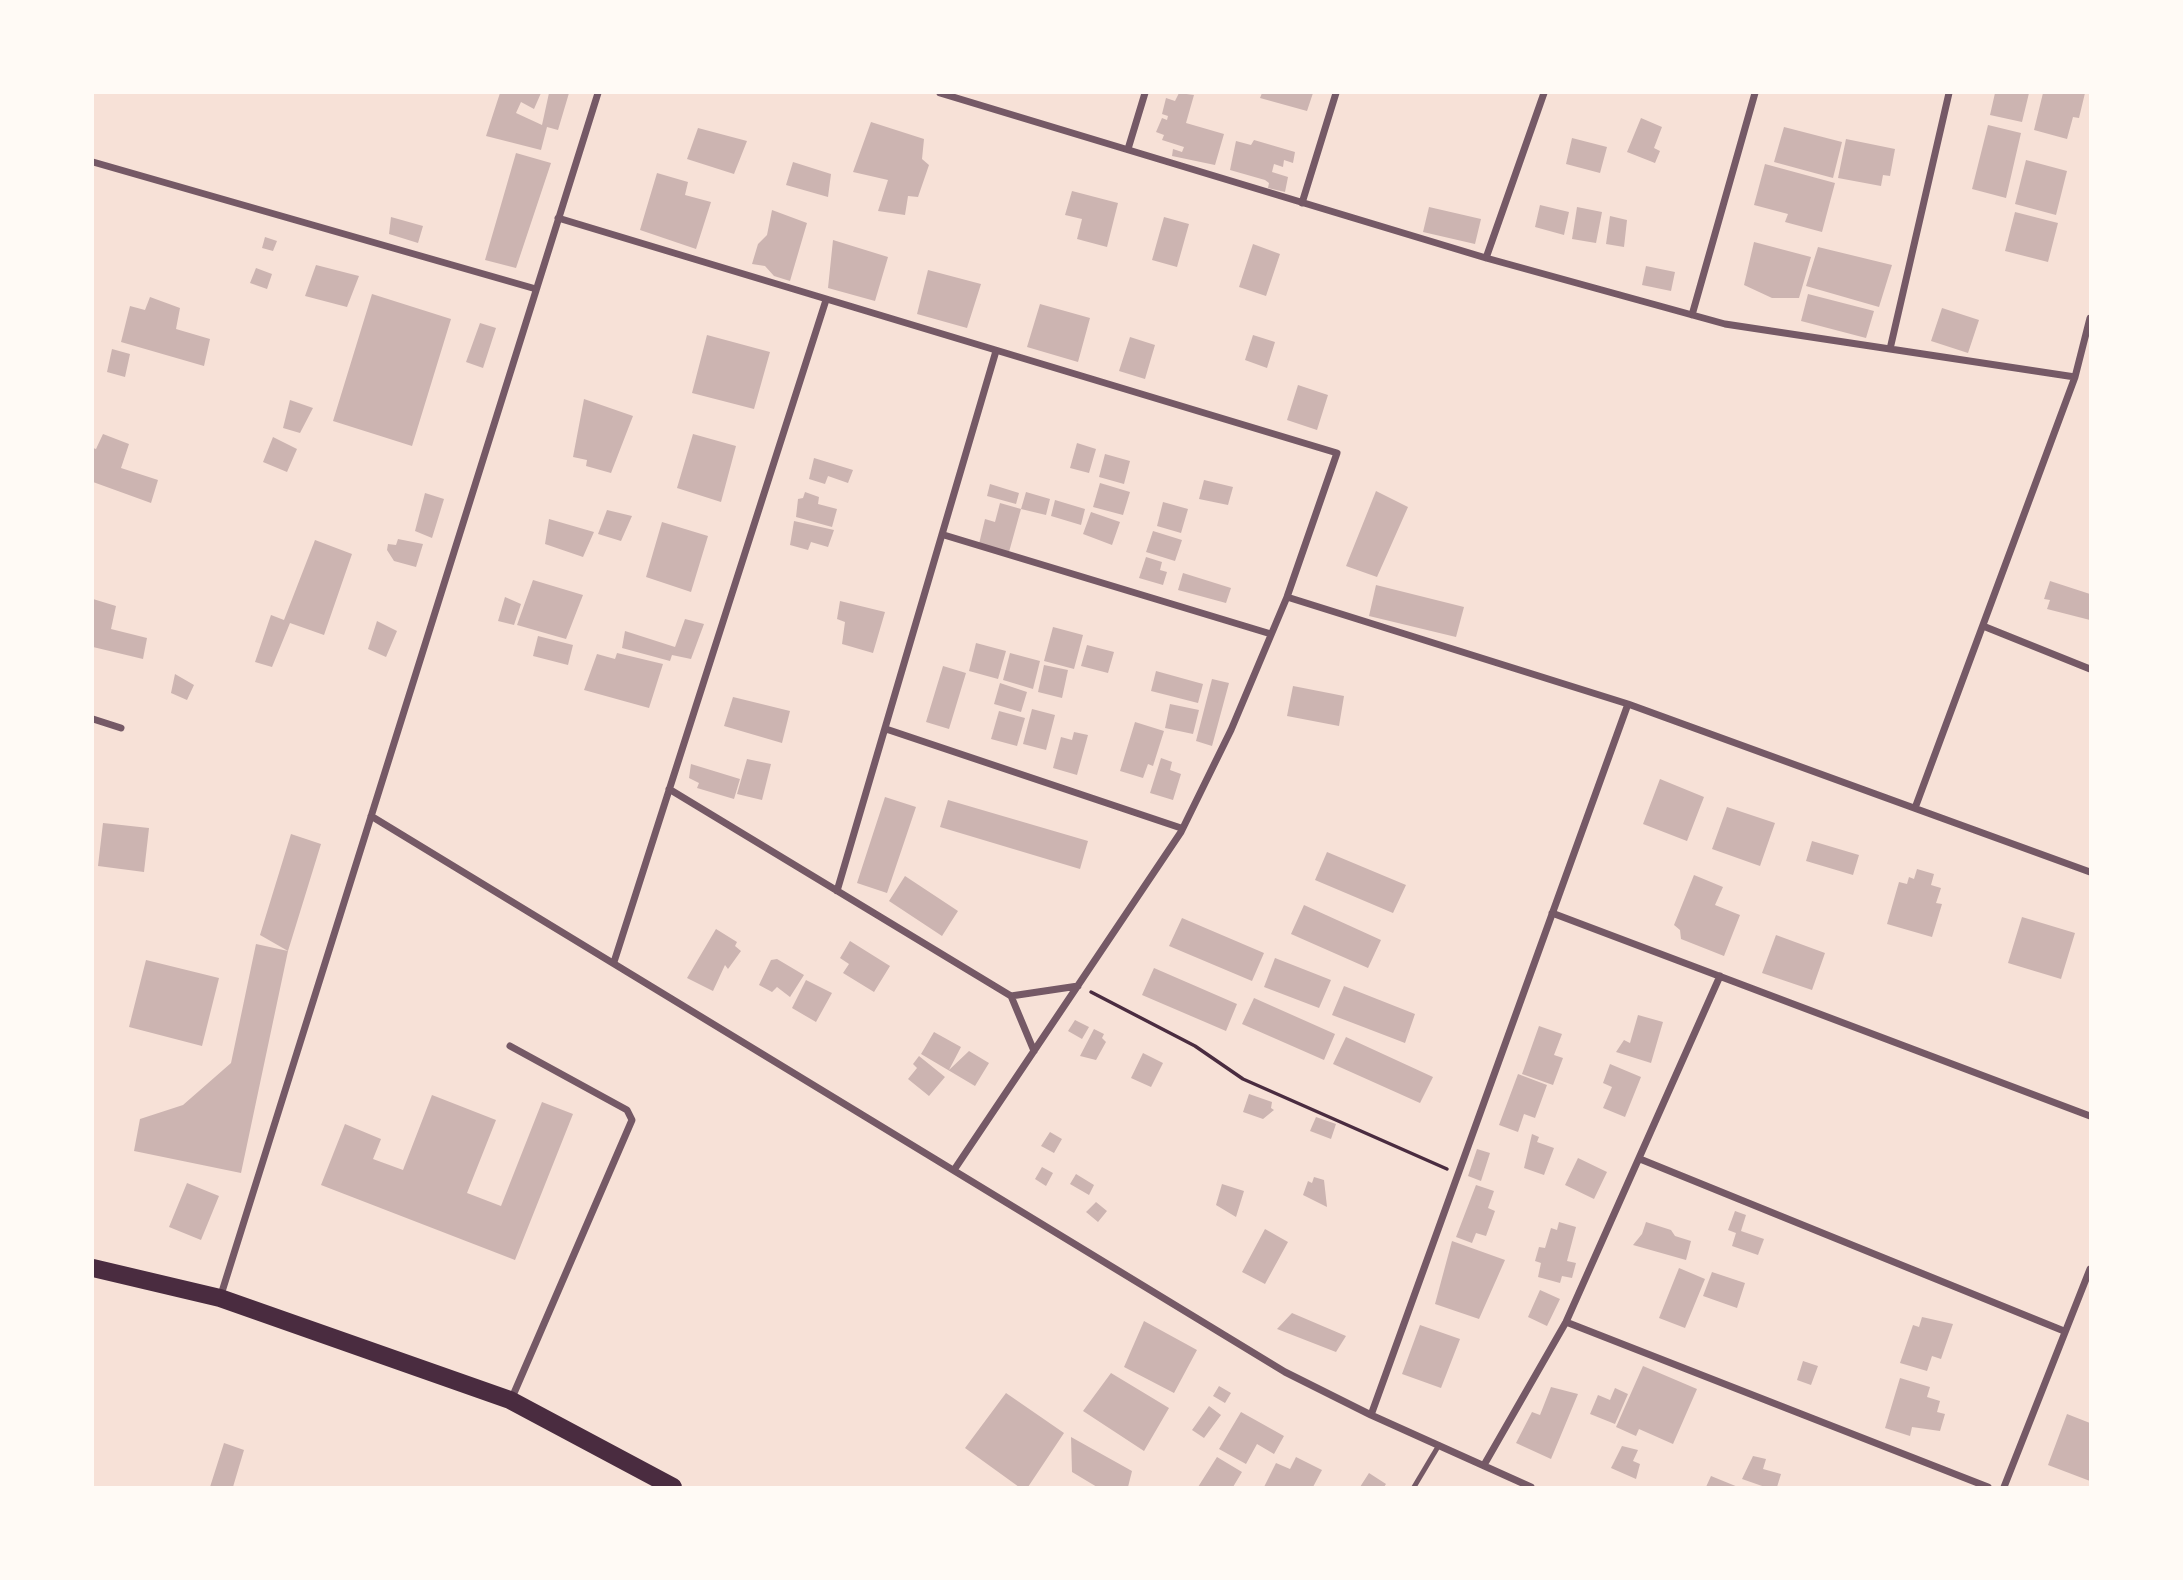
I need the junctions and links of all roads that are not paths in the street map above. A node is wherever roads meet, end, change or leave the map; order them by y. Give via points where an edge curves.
1 (598, 93) edge
2 (940, 93) edge
3 (1145, 93) edge
4 (1336, 93) edge
5 (1544, 93) edge
6 (1755, 93) edge
7 (1950, 93) edge
8 (1128, 149) junction
9 (93, 162) edge
10 (1302, 203) junction
11 (558, 218) junction
12 (1486, 258) junction
13 (536, 289) junction
14 (826, 300) junction
15 (1692, 315) junction
16 (2090, 318) edge
17 (1890, 349) junction
18 (996, 351) junction
19 (2075, 377) junction
20 (944, 535) junction
21 (1287, 597) junction
22 (1983, 626) junction
23 (1271, 634) junction
24 (2090, 669) edge
25 (1628, 704) junction
26 (93, 719) edge
27 (121, 728) dead end
28 (886, 729) junction
29 (669, 789) junction
30 (1915, 808) junction
31 (371, 816) junction
32 (1181, 828) junction
33 (2090, 872) edge
34 (837, 891) junction
35 (1552, 913) junction
36 (614, 962) junction
37 (1720, 976) junction
38 (1078, 986) junction
39 (1011, 996) junction
40 (510, 1046) dead end
41 (1034, 1051) junction
42 (2090, 1116) edge
43 (1640, 1159) junction
44 (954, 1170) junction
45 (93, 1268) edge
46 (2090, 1269) edge
47 (219, 1298) junction
48 (1566, 1322) junction
49 (2064, 1331) junction
50 (510, 1400) junction
51 (1371, 1415) junction
52 (1438, 1445) junction
53 (1483, 1465) junction
54 (673, 1487) edge
55 (1414, 1487) edge
56 (1531, 1487) edge
57 (1988, 1487) edge
58 (2004, 1487) edge

1 - 11 street
2 - 8 street
3 - 8 street
4 - 10 street
5 - 12 street
6 - 15 street
7 - 17 street
8 - 10 street
9 - 13 street
10 - 12 street
11 - 13 street
11 - 14 street
12 - 15 street
13 - 31 street
14 - 18 street
14 - 29 street
15 - 17 street
16 - 19 street
17 - 19 street
18 - 20 street
18 - 21 street via 1337,453
19 - 22 street
20 - 23 street
20 - 28 street
21 - 23 street
21 - 25 street
22 - 24 street
22 - 30 street
23 - 32 street via 1231,730
25 - 30 street
25 - 35 street
26 - 27 street
28 - 32 street
28 - 34 street
29 - 34 street
29 - 36 street
30 - 33 street
31 - 36 street
31 - 47 street
32 - 38 street
34 - 39 street
35 - 37 street
35 - 51 street
36 - 44 street
37 - 42 street
37 - 43 street
38 - 39 street
38 - 41 street
39 - 41 street
40 - 50 street via 627,1110 632,1120
41 - 44 street
43 - 48 street
43 - 49 street
44 - 51 street via 1285,1372
45 - 47 main road
46 - 49 street
47 - 50 main road
48 - 53 street
48 - 57 street
49 - 58 street
50 - 54 main road
51 - 52 street
52 - 53 street
52 - 55 lane
53 - 56 street

